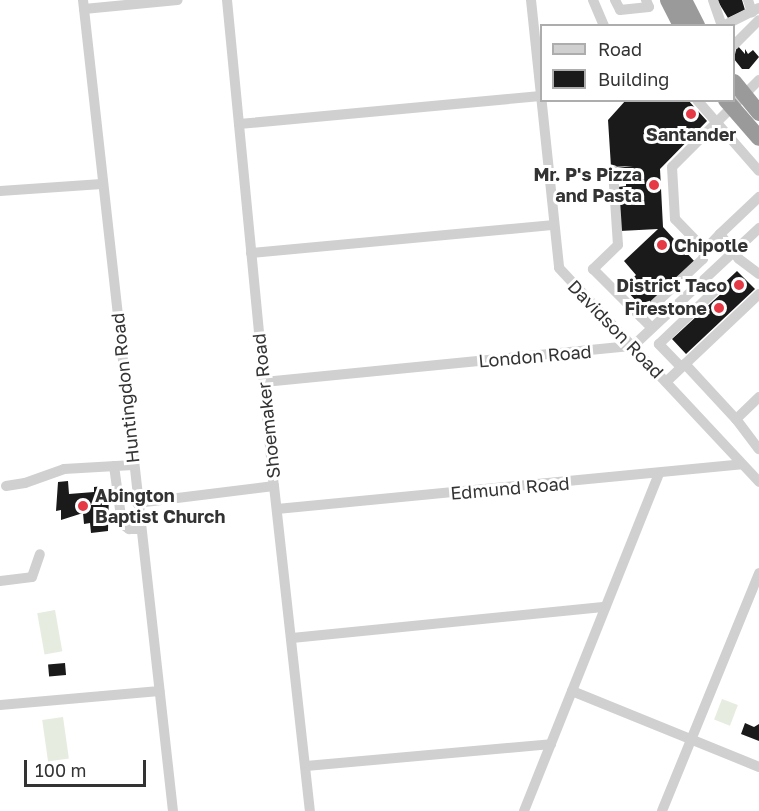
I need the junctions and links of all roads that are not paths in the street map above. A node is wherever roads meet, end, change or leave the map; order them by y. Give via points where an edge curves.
1 (178, 0) edge
2 (227, 0) edge
3 (531, 0) edge
4 (593, 0) edge
5 (615, 0) edge
6 (646, 0) edge
7 (668, 0) edge
8 (684, 0) edge
9 (713, 0) edge
10 (748, 0) edge
11 (83, 5) edge
12 (755, 17) edge
13 (603, 24) edge
14 (680, 24) edge
15 (696, 24) edge
16 (722, 24) edge
17 (730, 24) edge
18 (735, 44) edge
19 (759, 80) edge
20 (540, 86) edge
21 (735, 95) edge
22 (540, 96) edge
23 (735, 97) edge
24 (735, 98) edge
25 (542, 102) edge
26 (698, 102) edge
27 (730, 102) edge
28 (759, 113) edge
29 (239, 124) junction
30 (716, 126) junction
31 (759, 138) edge
32 (613, 170) dead end
33 (759, 171) edge
34 (102, 184) junction
35 (0, 191) edge
36 (759, 197) edge
37 (552, 225) junction
38 (759, 228) edge
39 (720, 234) junction
40 (705, 250) junction
41 (735, 251) junction
42 (251, 253) junction
43 (757, 269) edge
44 (721, 285) dead end
45 (759, 294) edge
46 (641, 317) junction
47 (652, 328) junction
48 (633, 346) junction
49 (683, 365) junction
50 (666, 381) junction
51 (264, 382) junction
52 (759, 397) edge
53 (736, 418) junction
54 (759, 449) edge
55 (742, 464) junction
56 (133, 465) junction
57 (114, 466) junction
58 (659, 473) junction
59 (759, 482) edge
60 (6, 486) dead end
61 (274, 486) junction
62 (137, 503) junction
63 (278, 509) junction
64 (140, 529) junction
65 (40, 554) dead end
66 (759, 573) edge
67 (0, 581) edge
68 (605, 607) junction
69 (292, 638) junction
70 (159, 691) junction
71 (572, 691) junction
72 (0, 705) edge
73 (691, 739) junction
74 (551, 744) junction
75 (306, 766) junction
76 (759, 767) edge
77 (173, 811) edge
78 (310, 811) edge
79 (524, 811) edge
80 (662, 811) edge

1 - 11 street
2 - 29 street, Shoemaker Road
3 - 20 street, Davidson Road
4 - 13 street
5 - 6 street via 620,10 649,7
7 - 14 highway
8 - 15 highway
9 - 16 street
10 - 12 street
11 - 34 street, Huntingdon Road
12 - 17 street
12 - 18 street
19 - 21 street
22 - 29 street
23 - 28 highway
24 - 31 highway
25 - 37 street, Davidson Road
26 - 30 street
27 - 30 street
29 - 42 street, Shoemaker Road
30 - 33 street
30 - 40 street via 672,167 675,219
32 - 46 street via 618,245 593,269
34 - 35 street
34 - 56 street, Huntingdon Road
36 - 39 street
37 - 42 street
37 - 48 street, Davidson Road via 559,268
38 - 41 street
39 - 40 street
39 - 41 street
40 - 46 street via 703,259
41 - 43 street via 747,267
41 - 47 street
42 - 51 street, Shoemaker Road
44 - 49 street via 659,344
45 - 49 street
46 - 47 street
47 - 48 street
48 - 50 street, Davidson Road
48 - 51 street, London Road
49 - 50 street
49 - 53 street
50 - 55 street, Davidson Road
51 - 61 street, Shoemaker Road
52 - 53 street
53 - 54 street
55 - 58 street, Edmund Road
55 - 59 street, Davidson Road
56 - 57 street
56 - 62 street, Huntingdon Road
57 - 60 street via 64,469
57 - 64 street via 122,524
58 - 63 street, Edmund Road
58 - 68 street
61 - 62 street
61 - 63 street, Shoemaker Road
62 - 64 street, Huntingdon Road
63 - 69 street, Shoemaker Road
64 - 70 street, Huntingdon Road
65 - 67 street via 32,577
66 - 73 street
68 - 69 street
68 - 71 street
69 - 75 street, Shoemaker Road
70 - 72 street
70 - 77 street, Huntingdon Road
71 - 73 street
71 - 74 street
73 - 76 street
73 - 80 street
74 - 75 street
74 - 79 street
75 - 78 street, Shoemaker Road

